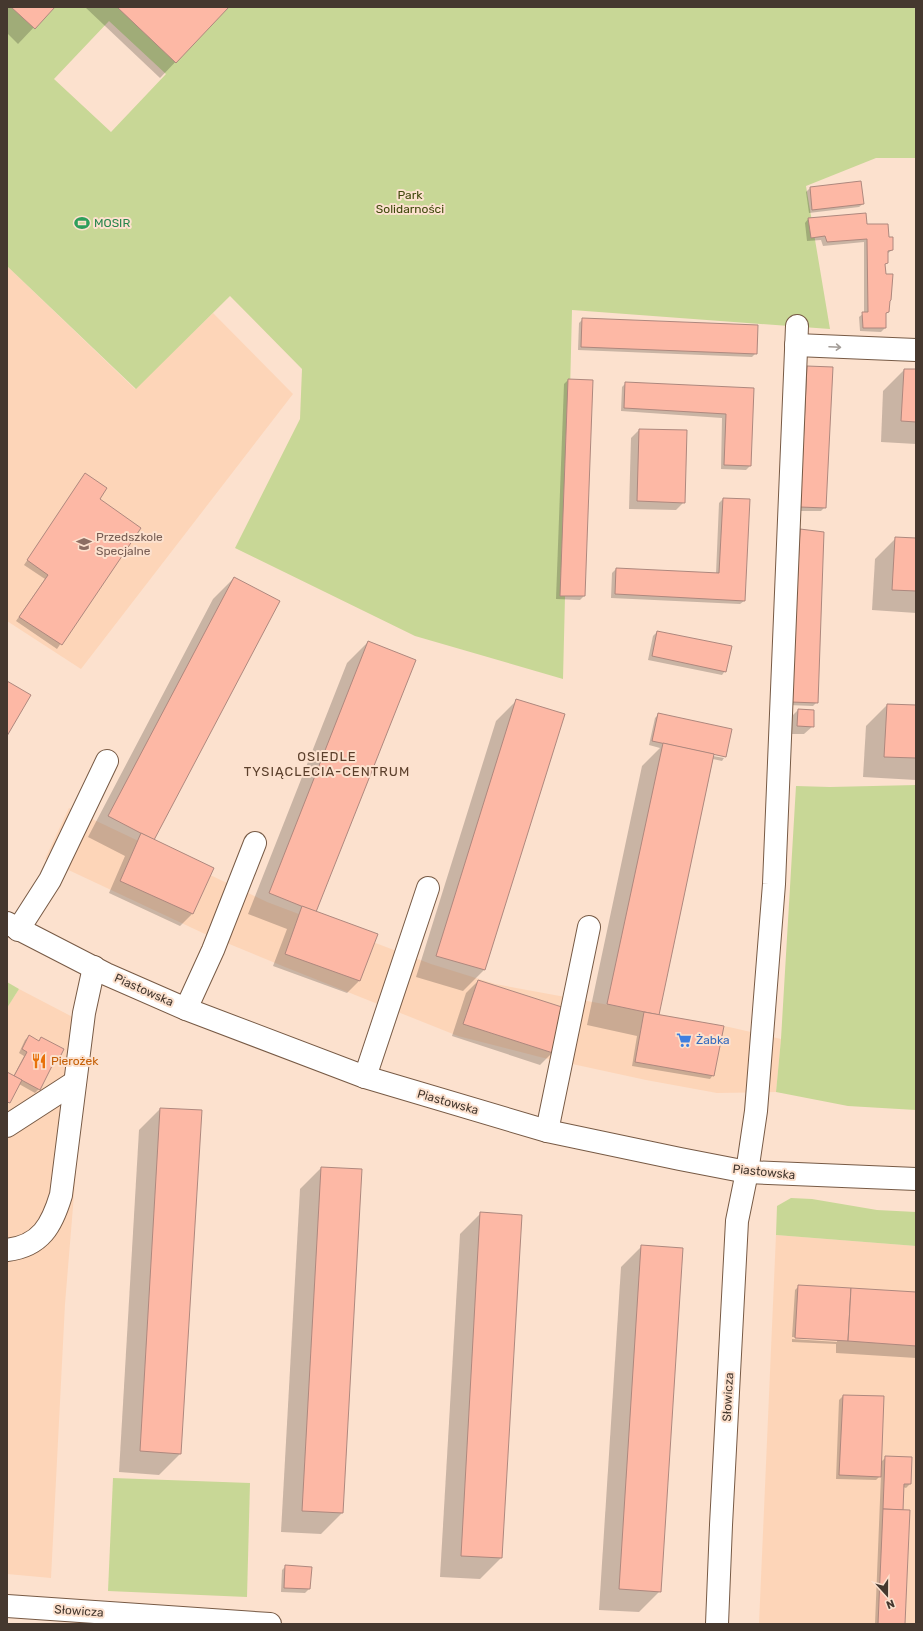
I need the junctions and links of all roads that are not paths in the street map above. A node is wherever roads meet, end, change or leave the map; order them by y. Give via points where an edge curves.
1 (916, 350) edge
2 (107, 761) dead end
3 (255, 843) dead end
4 (428, 888) dead end
5 (12, 927) edge
6 (589, 927) dead end
7 (94, 967) junction
8 (186, 1009) junction
9 (365, 1077) junction
10 (76, 1082) junction
11 (7, 1126) edge
12 (547, 1131) junction
13 (747, 1172) junction
14 (916, 1180) edge
15 (7, 1250) edge
16 (7, 1606) edge
17 (270, 1624) edge
18 (718, 1624) edge

13 -> 1 street, Słowicza via 756,1111 774,884 797,335
2 - 5 street via 50,880
3 - 8 street via 213,950
4 - 9 street
5 - 7 street, Piastowska
6 - 12 street
7 - 8 street, Piastowska
7 - 10 street via 84,1013
8 - 9 street, Piastowska
9 - 12 street, Piastowska
10 - 11 street
10 - 15 street via 61,1195 55,1216 34,1242
12 - 13 street, Piastowska
13 - 14 street, Piastowska
13 - 18 street, Słowicza via 737,1221
16 - 17 street, Słowicza

